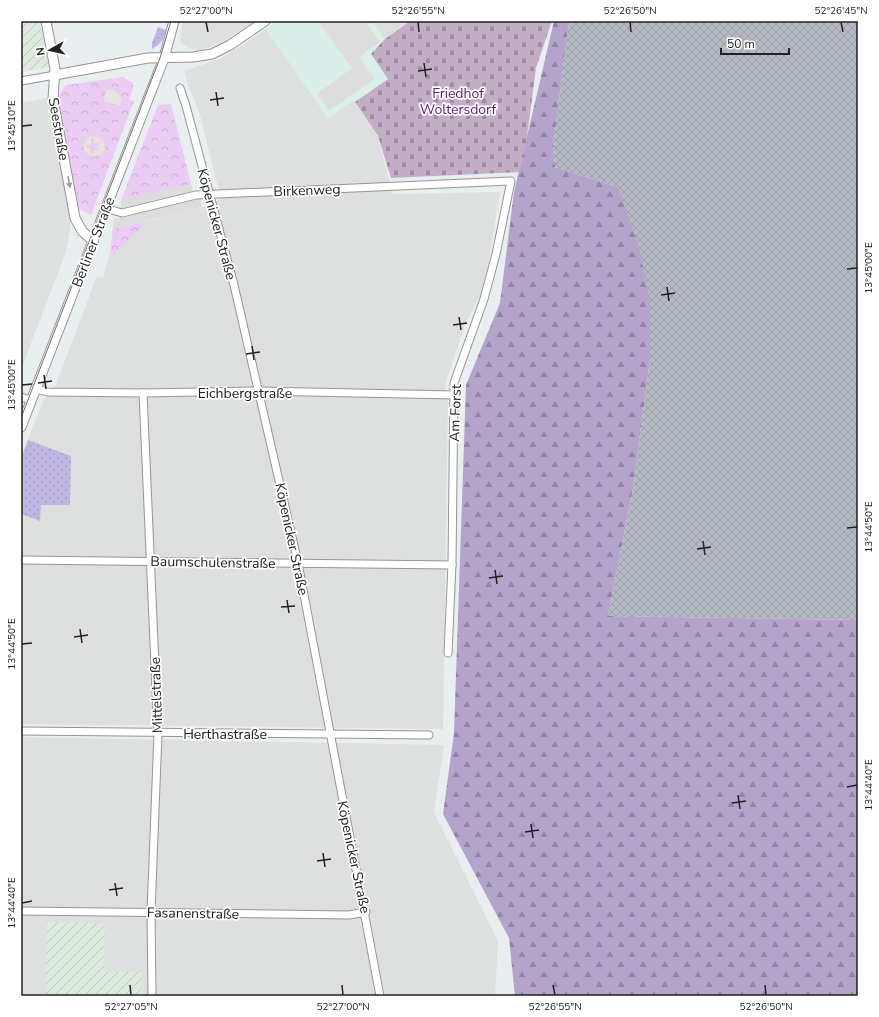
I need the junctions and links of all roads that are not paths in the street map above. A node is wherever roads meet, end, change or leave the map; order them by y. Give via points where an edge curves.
1 (46, 21) edge
2 (174, 21) edge
3 (265, 21) edge
4 (164, 58) junction
5 (55, 75) junction
6 (21, 81) edge
7 (180, 88) dead end
8 (511, 181) joint
9 (209, 194) junction
10 (106, 208) junction
11 (93, 241) junction
12 (36, 389) junction
13 (259, 391) junction
14 (143, 393) junction
15 (455, 395) junction
16 (21, 397) edge
17 (31, 400) junction
18 (21, 426) edge
19 (21, 560) edge
20 (150, 561) junction
21 (298, 563) junction
22 (452, 566) junction
23 (448, 653) dead end
24 (21, 731) edge
25 (158, 734) junction
26 (329, 734) junction
27 (429, 735) dead end
28 (21, 911) edge
29 (151, 912) junction
30 (366, 912) junction
31 (152, 996) edge
32 (380, 996) edge

1 - 5 street, Seestraße
2 - 4 street, Berliner Straße
3 - 4 street via 212,54
4 - 5 street
4 - 10 street, Berliner Straße
5 - 6 street
5 -> 11 street, Seestraße via 53,99 75,218 85,235
7 - 9 street, Köpenicker Straße
8 - 9 street, Birkenweg
8 - 15 street, Am Forst via 484,299 454,383
9 - 10 street, Birkenweg via 122,213
9 - 13 street, Köpenicker Straße
10 - 11 street, Berliner Straße
11 - 12 street, Berliner Straße
12 - 14 street, Eichbergstraße via 45,392
12 - 17 street, Berliner Straße
13 - 14 street, Eichbergstraße
13 - 15 street, Eichbergstraße
13 - 21 street, Köpenicker Straße
14 - 20 street, Mittelstraße
15 - 22 street, Am Forst
16 - 17 street
17 - 18 street, Berliner Straße
19 - 20 street, Baumschulenstraße
20 - 21 street, Baumschulenstraße
20 - 25 street, Mittelstraße
21 - 22 street, Baumschulenstraße
21 - 26 street, Köpenicker Straße
22 - 23 street, Am Forst
24 - 25 street, Herthastraße
25 - 26 street, Herthastraße
25 - 29 street, Mittelstraße
26 - 27 street, Herthastraße
26 - 30 street, Köpenicker Straße
28 - 29 street, Fasanenstraße
29 - 30 street, Fasanenstraße via 349,915
29 - 31 street, Mittelstraße
30 - 32 street, Köpenicker Straße

